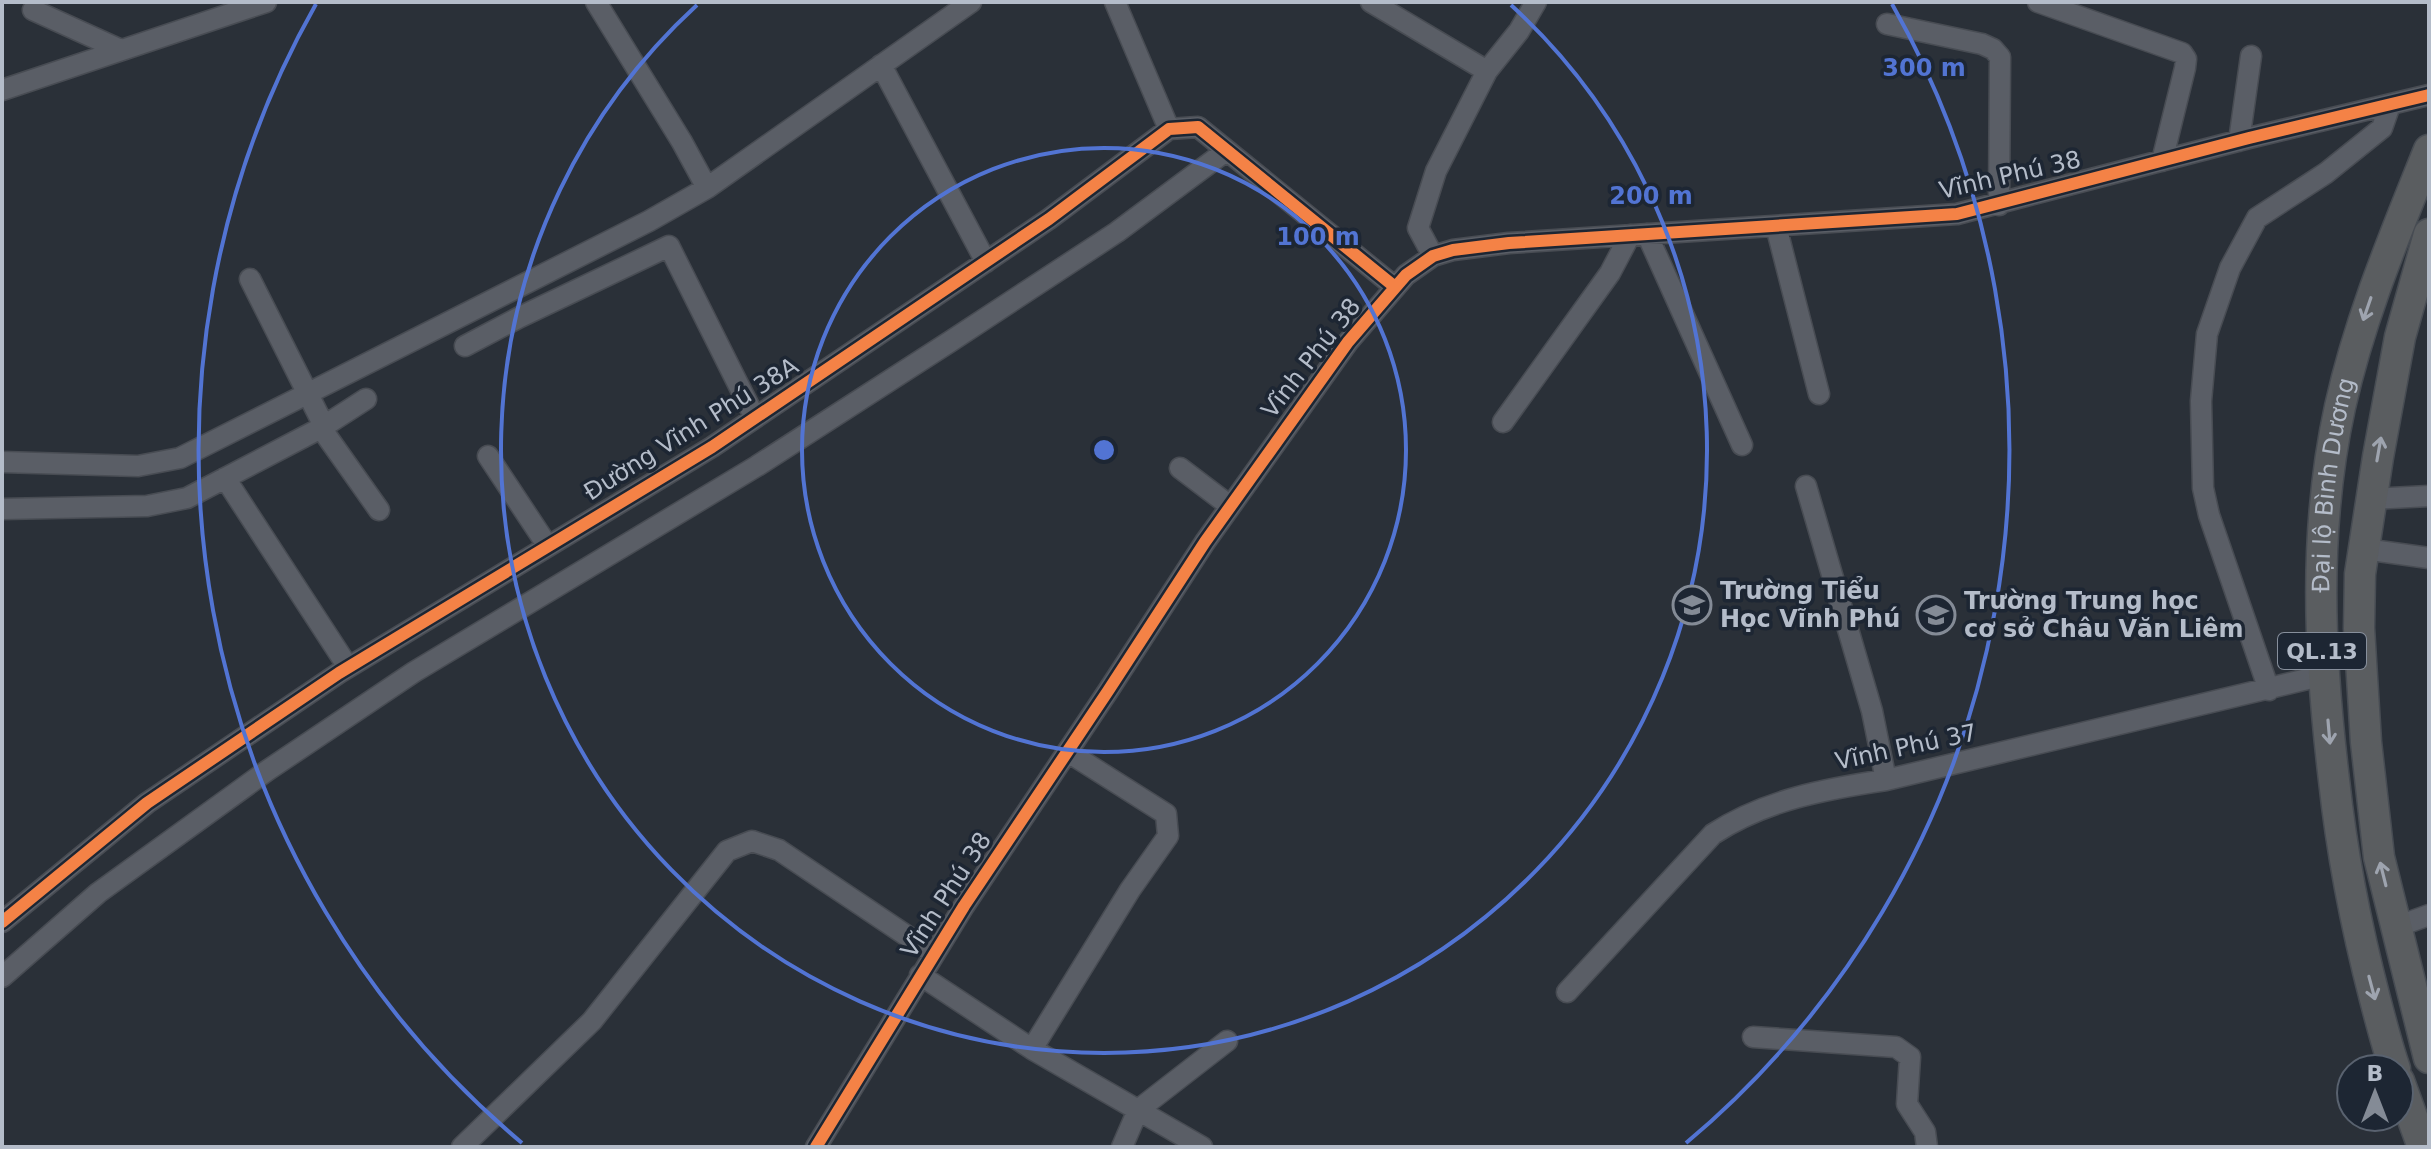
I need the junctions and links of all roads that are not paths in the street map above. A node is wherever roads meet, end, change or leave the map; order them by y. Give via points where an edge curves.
1 (266, 2) edge
2 (596, 2) edge
3 (971, 2) edge
4 (1115, 2) edge
5 (1371, 2) edge
6 (1536, 2) edge
7 (2038, 2) edge
8 (33, 10) dead end
9 (1887, 24) dead end
10 (121, 50) junction
11 (2251, 56) dead end
12 (881, 65) junction
13 (1487, 71) junction
14 (2, 90) edge
15 (2429, 95) edge
16 (2390, 105) junction
17 (1169, 129) junction
18 (2239, 141) junction
19 (2429, 150) edge
20 (1226, 151) junction
21 (2162, 161) junction
22 (707, 188) junction
23 (1999, 205) junction
24 (1776, 226) junction
25 (1639, 234) junction
26 (2428, 242) edge
27 (1433, 256) junction
28 (986, 262) junction
29 (250, 279) dead end
30 (1395, 287) junction
31 (465, 346) dead end
32 (1819, 394) dead end
33 (307, 396) junction
34 (366, 399) dead end
35 (755, 418) junction
36 (1503, 422) dead end
37 (322, 424) junction
38 (1742, 445) dead end
39 (488, 456) dead end
40 (2, 462) edge
41 (1180, 468) dead end
42 (225, 478) junction
43 (1806, 486) dead end
44 (2429, 496) edge
45 (2371, 499) junction
46 (1230, 506) junction
47 (2, 509) edge
48 (379, 510) dead end
49 (547, 545) junction
50 (2429, 558) edge
51 (2362, 561) junction
52 (2320, 578) junction
53 (2361, 666) junction
54 (348, 667) junction
55 (2324, 675) junction
56 (2269, 690) junction
57 (1068, 752) junction
58 (1886, 780) junction
59 (2429, 915) edge
60 (2, 922) edge
61 (2396, 927) junction
62 (934, 954) junction
63 (920, 975) junction
64 (2, 977) edge
65 (1567, 992) dead end
66 (2421, 993) edge
67 (1753, 1037) dead end
68 (1227, 1041) dead end
69 (1032, 1049) junction
70 (2391, 1053) edge
71 (2429, 1058) edge
72 (1138, 1110) junction
73 (2415, 1125) edge
74 (1127, 1145) edge
75 (462, 1147) edge
76 (816, 1147) edge
77 (1202, 1147) edge
78 (1927, 1147) edge
79 (2423, 1147) edge

1 - 10 street
2 - 22 street
3 - 12 street
4 - 17 street
5 - 13 street
6 - 13 street
7 - 21 street via 2182,53 2185,68
8 - 10 street
9 - 23 street via 1982,44 2000,57
10 - 14 street
11 - 18 street
12 - 22 street
12 - 28 street
13 - 27 street via 1436,171 1418,228
15 - 16 street, Vĩnh Phú 38
16 - 18 street, Vĩnh Phú 38
16 - 56 street via 2382,128 2257,218 2230,268 2207,334 2201,401 2203,488
17 - 20 street via 1198,127
17 - 28 street, Đường Vĩnh Phú 38A
18 - 21 street, Vĩnh Phú 38
19 -> 52 highway, Đại lộ Bình Dương / QL.13 via 2351,361 2331,459
20 - 30 street
20 - 64 street via 1117,232 951,341 757,466 414,672 281,761 98,893
21 - 23 street, Vĩnh Phú 38
22 - 33 street
23 - 24 street, Vĩnh Phú 38 via 1957,214
24 - 25 street, Vĩnh Phú 38
24 - 32 street
25 - 27 street, Vĩnh Phú 38 via 1509,243
25 - 36 street
25 - 38 street
45 -> 26 highway, Đại lộ Bình Dương / QL.13 via 2400,337
27 - 30 street, Vĩnh Phú 38
28 - 35 street, Đường Vĩnh Phú 38A
29 - 33 street
30 - 46 street, Vĩnh Phú 38 via 1348,342
31 - 35 street via 669,246
33 - 37 street
33 - 40 street via 180,458 138,466
34 - 37 street
35 - 49 street, Đường Vĩnh Phú 38A
37 - 42 street
37 - 48 street
39 - 49 street
41 - 46 street
42 - 47 street via 187,498 147,506
42 - 54 street
43 - 58 street via 1872,711
44 - 45 street
45 - 51 highway, Đại lộ Bình Dương / QL.13
46 - 57 street, Vĩnh Phú 38
49 - 54 street, Đường Vĩnh Phú 38A
50 - 51 street
51 - 52 highway
51 - 53 highway, Đại lộ Bình Dương / QL.13
52 - 55 highway, Đại lộ Bình Dương / QL.13
53 - 55 highway
61 -> 53 highway, Đại lộ Bình Dương / QL.13 via 2379,857
54 - 60 street, Đường Vĩnh Phú 38A via 147,803
55 - 56 street, Vĩnh Phú 37
55 -> 70 highway, Đại lộ Bình Dương / QL.13 via 2342,857
56 - 58 street, Vĩnh Phú 37
57 - 62 street, Vĩnh Phú 38
57 - 69 street via 1166,814 1168,836
58 - 65 street, Vĩnh Phú 37 via 1781,802 1713,834
59 - 61 street
61 - 66 highway, Đại lộ Bình Dương / QL.13
62 - 63 street, Vĩnh Phú 38
62 - 75 street via 779,850 752,841 727,851 592,1021
63 - 69 street
63 - 76 street, Vĩnh Phú 38
66 - 71 highway, Đại lộ Bình Dương / QL.13
67 - 78 street via 1896,1047 1910,1057 1907,1104 1925,1132
68 - 72 street
69 - 72 street
72 - 74 street
72 - 77 street
73 - 79 highway

